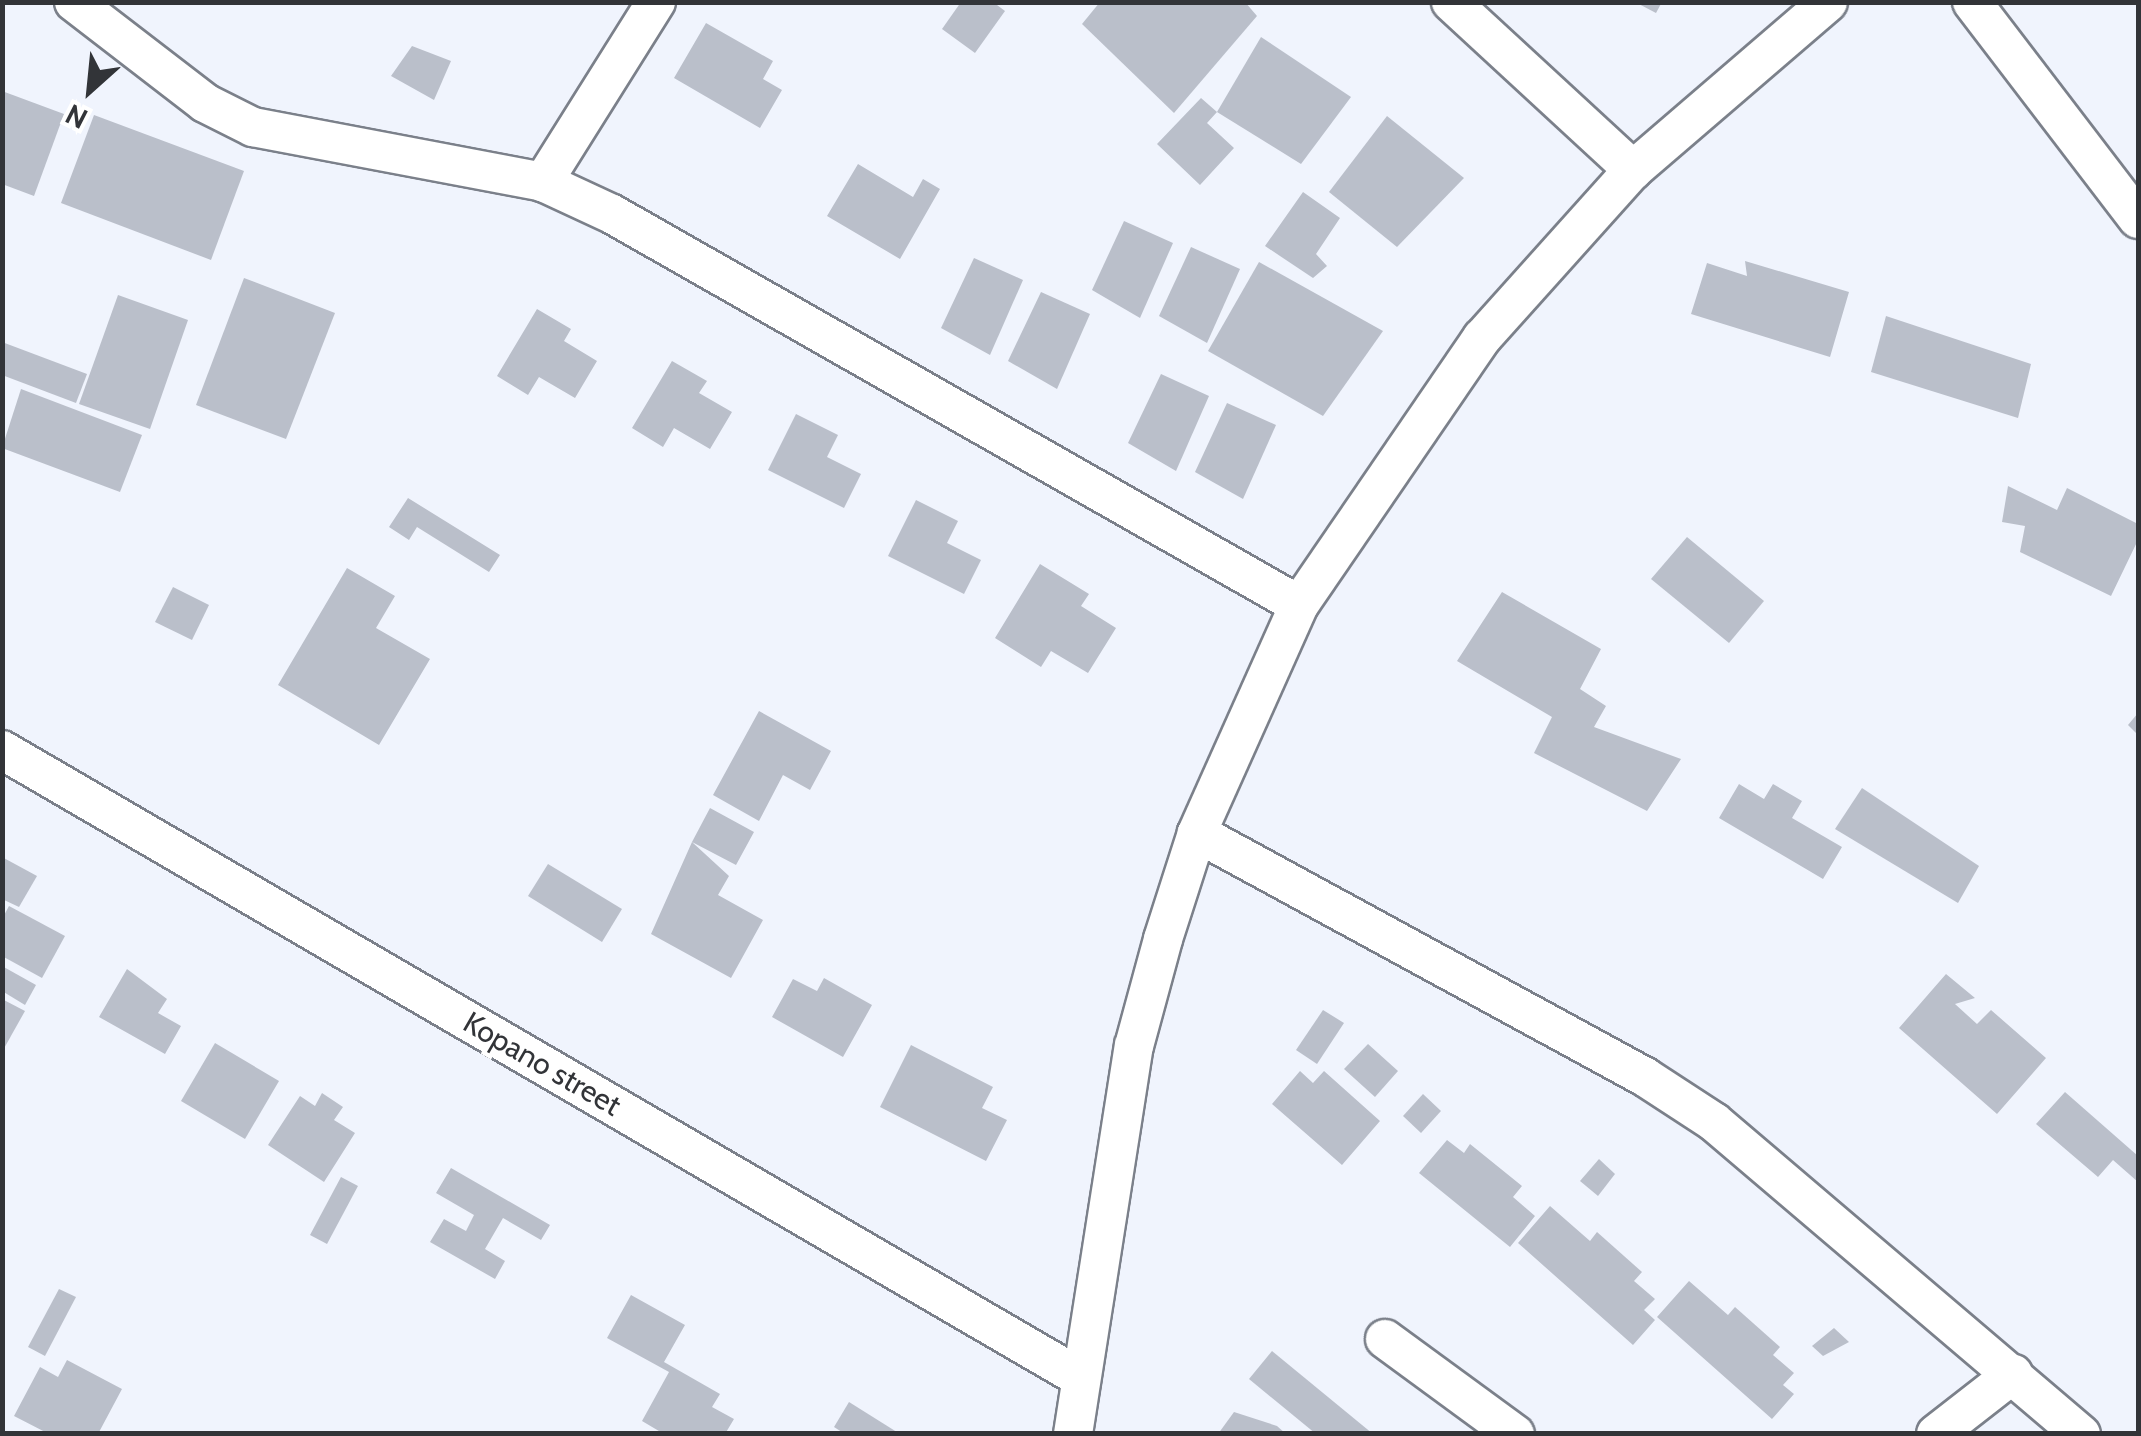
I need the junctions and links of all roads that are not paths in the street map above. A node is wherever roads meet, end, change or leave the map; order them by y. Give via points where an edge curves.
1 (74, 2) edge
2 (656, 2) edge
3 (1451, 2) edge
4 (1828, 2) edge
5 (1972, 2) edge
6 (1633, 170) junction
7 (543, 182) junction
8 (2138, 219) edge
9 (1299, 605) junction
10 (2, 750) edge
11 (1197, 832) junction
12 (1384, 1339) dead end
13 (2014, 1374) junction
14 (1080, 1378) junction
15 (1073, 1434) edge
16 (1515, 1434) edge
17 (1936, 1434) edge
18 (2081, 1434) edge

1 - 7 street via 205,102 253,127
2 - 7 street
3 - 6 street
4 - 6 street
5 - 8 street
6 - 9 street via 1482,338
7 - 9 street via 612,214
9 - 11 street
10 - 14 street, Kopano street
11 - 13 street via 1646,1076 1714,1122
11 - 14 street via 1134,1046
12 - 16 street
13 - 17 street
13 - 18 street
14 - 15 street

